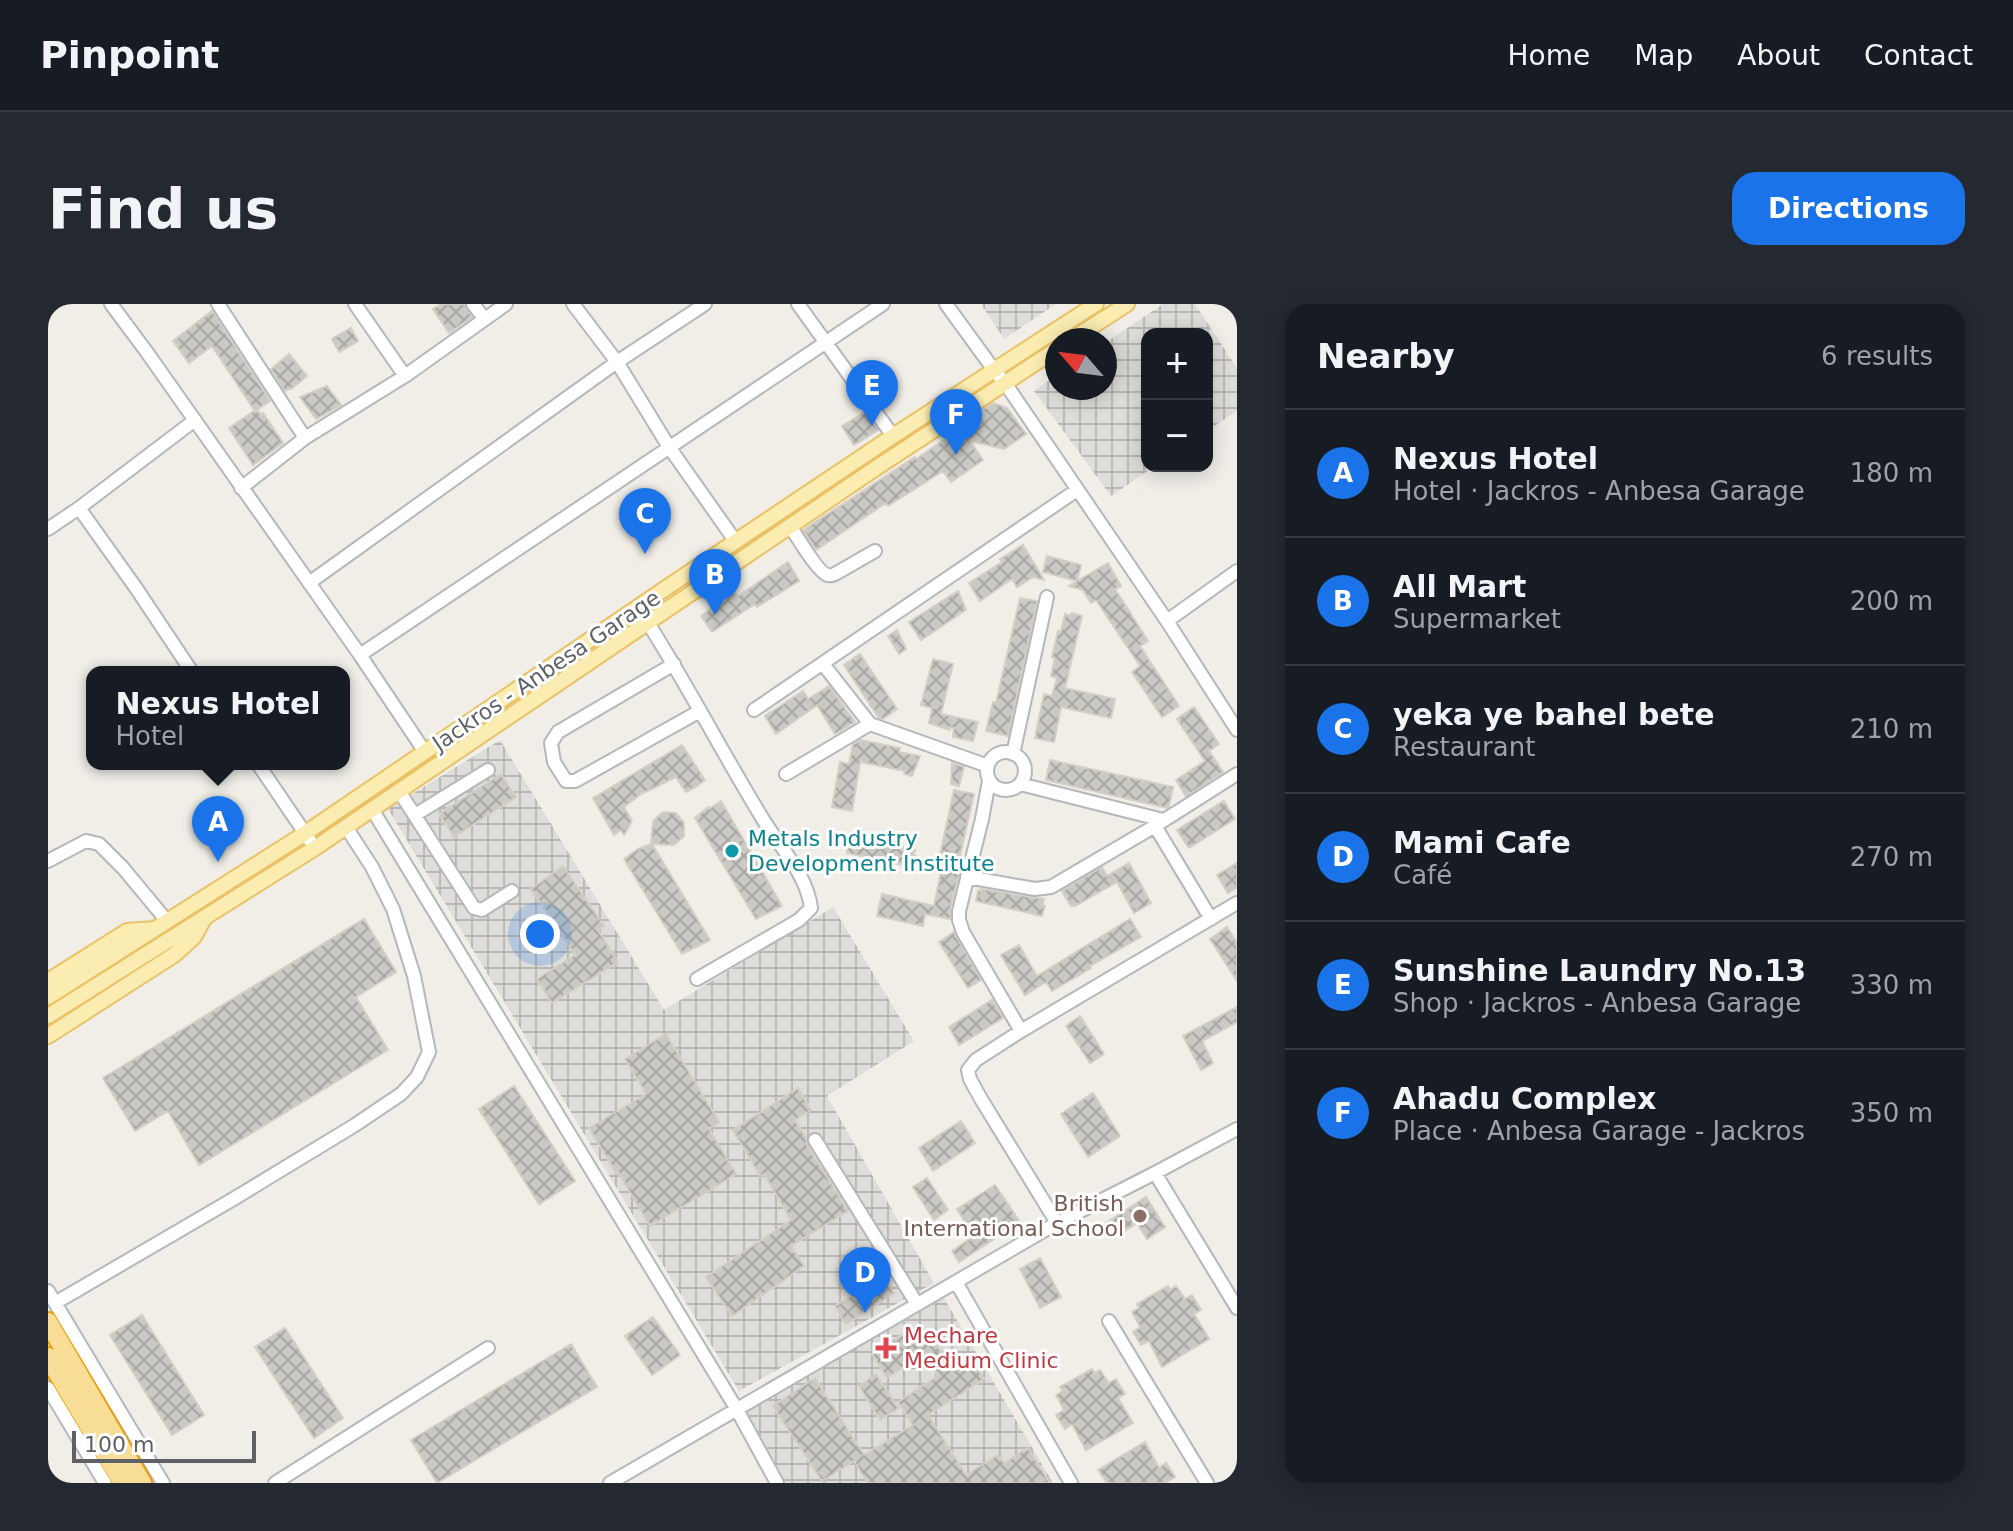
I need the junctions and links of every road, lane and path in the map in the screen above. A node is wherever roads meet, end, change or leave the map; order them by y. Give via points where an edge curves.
1 (111, 304) edge
2 (218, 304) edge
3 (355, 304) edge
4 (473, 304) edge
5 (506, 304) edge
6 (573, 304) edge
7 (705, 304) edge
8 (798, 304) edge
9 (883, 304) edge
10 (946, 304) edge
11 (1096, 304) edge
12 (1127, 304) edge
13 (484, 318) junction
14 (1090, 328) edge
15 (825, 342) junction
16 (1045, 357) edge
17 (617, 362) junction
18 (994, 370) junction
19 (405, 376) junction
20 (1005, 383) junction
21 (195, 420) junction
22 (893, 436) junction
23 (305, 438) junction
24 (669, 447) junction
25 (241, 488) junction
26 (1077, 490) junction
27 (79, 508) junction
28 (790, 526) junction
29 (48, 529) edge
30 (736, 542) junction
31 (875, 551) dead end
32 (1237, 571) edge
33 (309, 583) junction
34 (1047, 597) dead end
35 (1167, 621) junction
36 (648, 623) junction
37 (574, 651) junction
38 (360, 655) junction
39 (674, 664) junction
40 (823, 664) junction
41 (188, 666) edge
42 (584, 666) junction
43 (754, 710) dead end
44 (700, 711) junction
45 (870, 724) junction
46 (1237, 730) edge
47 (425, 752) junction
48 (1013, 754) junction
49 (988, 766) junction
50 (262, 770) edge
51 (488, 770) dead end
52 (786, 774) dead end
53 (1237, 774) edge
54 (989, 781) junction
55 (1020, 784) junction
56 (399, 791) junction
57 (372, 809) junction
58 (415, 815) junction
59 (1159, 823) junction
60 (346, 827) junction
61 (305, 833) junction
62 (315, 848) junction
63 (48, 861) edge
64 (967, 877) junction
65 (512, 891) dead end
66 (1237, 903) edge
67 (205, 916) junction
68 (1211, 919) junction
69 (161, 925) junction
70 (697, 979) dead end
71 (48, 981) edge
72 (48, 997) edge
73 (48, 1016) edge
74 (1021, 1031) junction
75 (48, 1036) edge
76 (1237, 1129) edge
77 (815, 1140) dead end
78 (1155, 1173) junction
79 (1057, 1223) junction
80 (956, 1282) junction
81 (48, 1291) edge
82 (1235, 1300) edge
83 (55, 1303) junction
84 (917, 1304) junction
85 (1109, 1321) dead end
86 (48, 1322) edge
87 (488, 1348) dead end
88 (48, 1357) edge
89 (48, 1388) edge
90 (736, 1408) junction
91 (105, 1483) edge
92 (123, 1483) edge
93 (142, 1483) edge
94 (163, 1483) edge
95 (275, 1483) edge
96 (610, 1483) edge
97 (777, 1483) edge
98 (1071, 1483) edge
99 (1207, 1483) edge

1 - 21 street
2 - 23 street
3 - 19 street
4 - 13 street
5 - 13 street
6 - 17 street
7 - 17 street
8 - 15 street
9 - 15 street
10 - 18 street
11 - 18 main road, Jackros - Anbesa Garage
12 - 14 main road
13 - 19 street
15 - 22 street
15 - 24 street
16 - 20 main road
17 - 24 street
17 - 33 street
18 - 20 street
18 - 22 main road, Jackros - Anbesa Garage
19 - 23 street
20 - 26 street
20 - 28 main road
21 - 25 street
21 - 27 street
22 - 30 main road, Jackros - Anbesa Garage
23 - 25 street
24 - 30 street
24 - 38 street
25 - 33 street
26 - 35 street
26 - 40 street
27 - 29 street
27 - 41 street
28 - 31 street via 829,576
28 - 36 main road
30 - 37 main road, Jackros - Anbesa Garage
32 - 35 street
33 - 38 street
34 - 48 street
35 - 46 street
36 - 39 street
36 - 42 main road
37 - 42 main road
37 - 47 main road, Jackros - Anbesa Garage
38 - 47 street
39 - 44 street
39 - 44 street via 558,732 551,743 554,762 566,781 575,781
40 - 43 street
40 - 45 street
42 - 56 main road
44 - 70 street via 802,880 811,908
45 - 49 street
45 - 52 street
47 - 61 main road, Jackros - Anbesa Garage
48 - 49 street via 998,754
48 - 55 street via 1025,771
49 - 54 street
50 - 61 street
51 - 58 street
53 - 59 street
54 - 55 street via 1006,790
54 - 64 street
55 - 59 street
56 - 57 main road
56 - 58 street
57 - 60 main road
57 - 90 street
58 - 65 street via 474,908 482,910
59 - 64 street via 1051,887
59 - 68 street
60 - 62 main road
60 - 83 street via 393,909 414,976 429,1052 417,1077 355,1125
61 - 62 street
61 - 69 main road, Jackros - Anbesa Garage
62 - 67 main road
63 - 69 street via 86,841 99,844 123,868
64 - 74 street via 959,911 963,932
66 - 68 street
67 - 73 main road
67 - 75 main road via 180,950
68 - 74 street
69 - 71 main road via 127,931
69 - 72 main road, Jackros - Anbesa Garage
74 - 79 street via 968,1070
76 - 78 street
77 - 84 street
78 - 79 street
78 - 82 street
79 - 80 street
80 - 84 street
80 - 98 street
81 - 83 street
83 - 94 street
84 - 90 street
85 - 99 street
86 - 93 highway
87 - 95 street
88 - 92 highway
89 - 91 street
90 - 96 street
90 - 97 street

